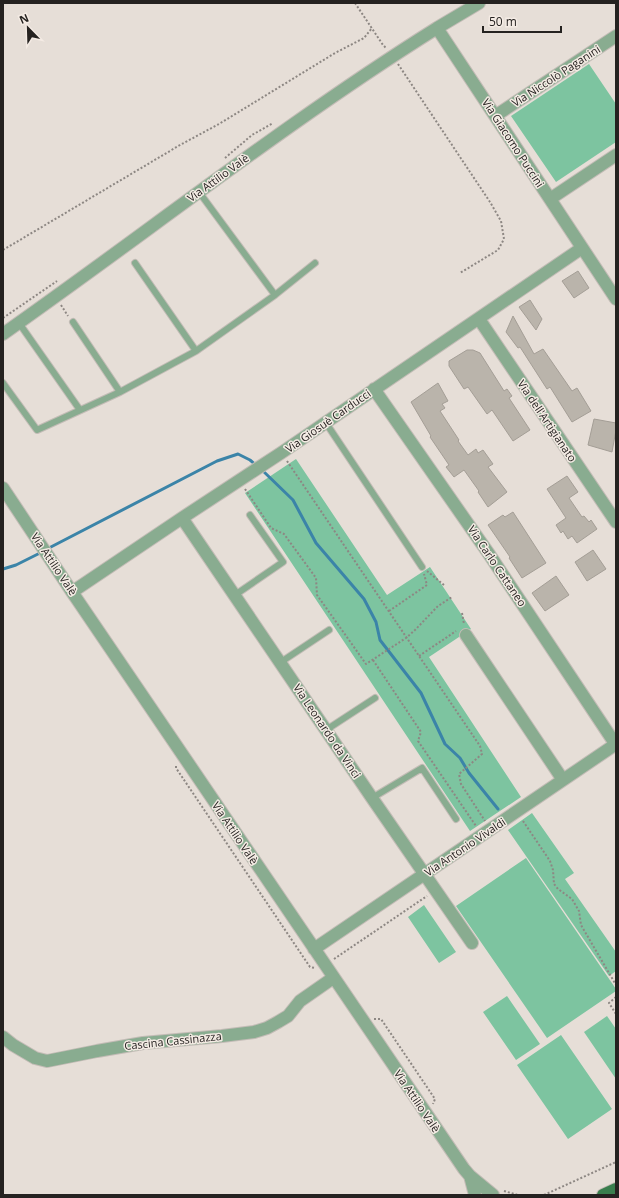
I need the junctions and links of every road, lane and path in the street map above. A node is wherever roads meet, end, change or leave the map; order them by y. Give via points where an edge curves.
1 (355, 3) edge
2 (480, 3) edge
3 (372, 28) junction
4 (438, 28) junction
5 (616, 36) edge
6 (390, 52) junction
7 (496, 116) junction
8 (616, 155) edge
9 (199, 192) junction
10 (550, 199) junction
11 (582, 248) junction
12 (3, 250) edge
13 (315, 263) dead end
14 (135, 264) dead end
15 (460, 273) dead end
16 (612, 284) edge
17 (275, 295) junction
18 (55, 296) junction
19 (616, 299) edge
20 (479, 319) junction
21 (73, 322) joint
22 (19, 323) junction
23 (3, 334) edge
24 (196, 352) junction
25 (3, 383) edge
26 (374, 389) junction
27 (120, 392) junction
28 (80, 410) junction
29 (326, 423) junction
30 (281, 453) junction
31 (240, 481) junction
32 (3, 488) edge
33 (250, 515) dead end
34 (182, 518) junction
35 (616, 522) edge
36 (422, 567) junction
37 (444, 585) dead end
38 (72, 592) junction
39 (235, 595) junction
40 (452, 597) dead end
41 (388, 611) junction
42 (329, 630) dead end
43 (466, 635) joint
44 (406, 638) junction
45 (419, 656) junction
46 (373, 660) junction
47 (280, 662) junction
48 (375, 698) dead end
49 (326, 730) junction
50 (616, 745) edge
51 (563, 780) junction
52 (372, 798) junction
53 (517, 812) junction
54 (456, 819) dead end
55 (486, 832) junction
56 (425, 874) junction
57 (436, 890) junction
58 (472, 943) dead end
59 (314, 949) junction
60 (332, 960) dead end
61 (333, 978) junction
62 (616, 985) edge
63 (616, 997) edge
64 (616, 1014) edge
65 (3, 1037) edge
66 (616, 1162) edge
67 (470, 1176) junction
68 (616, 1189) edge
69 (496, 1193) edge
70 (475, 1195) edge
71 (518, 1195) edge
72 (544, 1195) edge
73 (603, 1195) edge

1 - 3 path
2 - 4 street
3 - 6 path
3 - 12 path via 364,38
4 - 6 street, Via Attilio Valè
4 - 7 street, Via Giacomo Puccini
5 - 7 street, Via Niccolò Paganini
6 - 9 street, Via Attilio Valè
6 - 15 path via 501,221 504,239 498,250
7 - 10 street, Via Giacomo Puccini
8 - 10 street
9 - 17 lane
9 - 18 street, Via Attilio Valè
10 - 11 street, Via Giacomo Puccini
11 - 16 street, Via Giacomo Puccini
11 - 20 street, Via Giosuè Carducci
13 - 17 lane
14 - 24 lane
16 - 19 street, Via Giacomo Puccini
17 - 24 lane
18 - 21 path
18 - 22 street, Via Attilio Valè
20 - 26 street, Via Giosuè Carducci
20 - 35 street, Via dell'Artigianato
21 - 27 lane
22 - 23 street, Via Attilio Valè
22 - 28 lane
24 - 27 lane
25 - 28 lane via 37,430
26 - 29 street, Via Giosuè Carducci
26 - 50 street, Via Carlo Cattaneo via 489,554
27 - 28 lane
29 - 30 street, Via Giosuè Carducci
29 - 36 lane
30 - 31 street, Via Giosuè Carducci
30 - 41 path
31 - 34 street, Via Giosuè Carducci
31 - 46 path via 271,528 284,534 316,578 317,595 366,664
32 - 38 street, Via Attilio Valè
33 - 39 lane via 283,562
34 - 38 street, Via Giosuè Carducci
34 - 39 street, Via Leonardo da Vinci
36 - 37 path
36 - 41 path via 427,585
38 - 59 street, Via Attilio Valè
39 - 47 street, Via Leonardo da Vinci
40 - 44 path via 438,606
41 - 44 path
42 - 47 lane
43 - 45 path via 456,631
43 - 51 street
44 - 45 path
44 - 46 path
45 - 55 path via 480,746 482,754 459,774 461,784
46 - 55 path via 421,732 418,741
47 - 49 street, Via Leonardo da Vinci
48 - 49 lane
49 - 52 street, Via Leonardo da Vinci
50 - 51 street, Via Antonio Vivaldi
51 - 53 street, Via Antonio Vivaldi
52 - 54 lane via 422,768
52 - 56 street, Via Leonardo da Vinci
53 - 55 street, Via Antonio Vivaldi
53 - 62 path via 550,861 554,884 572,898 579,911 581,925
55 - 56 street, Via Antonio Vivaldi
56 - 57 street, Via Leonardo da Vinci
56 - 59 street, Via Antonio Vivaldi
57 - 58 street, Via Leonardo da Vinci
57 - 60 path
59 - 61 street, Via Attilio Valè
61 - 65 street, Cascina Cassinazza via 296,1004 288,1016 254,1032 143,1043 47,1061 35,1058
61 - 67 street, Via Attilio Valè
63 - 64 path via 609,1003
66 - 72 path
67 - 69 street, Via Attilio Valè
67 - 70 street, Via Attilio Valè
68 - 73 main road
69 - 71 path

